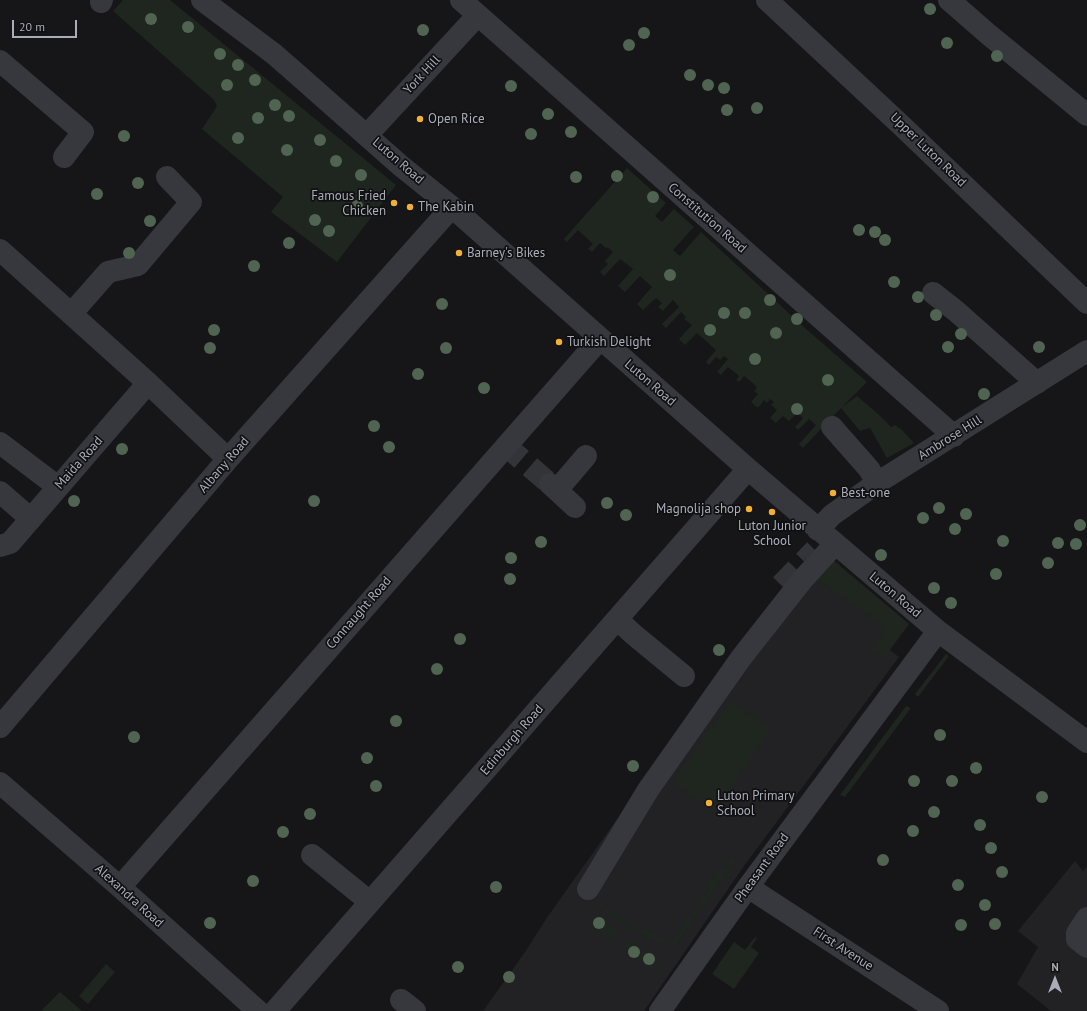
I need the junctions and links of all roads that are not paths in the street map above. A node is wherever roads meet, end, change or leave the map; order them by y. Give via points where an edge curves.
1 (202, 0) edge
2 (461, 0) edge
3 (767, 0) edge
4 (949, 0) edge
5 (478, 15) junction
6 (0, 61) edge
7 (1087, 115) edge
8 (367, 135) junction
9 (64, 157) dead end
10 (167, 177) dead end
11 (452, 207) junction
12 (0, 250) edge
13 (933, 293) dead end
14 (1087, 302) edge
15 (71, 314) junction
16 (600, 339) junction
17 (1087, 351) edge
18 (148, 383) junction
19 (1037, 383) junction
20 (832, 427) dead end
21 (954, 436) junction
22 (0, 443) edge
23 (586, 456) dead end
24 (228, 459) junction
25 (748, 469) junction
26 (877, 483) junction
27 (58, 487) junction
28 (0, 492) edge
29 (575, 506) dead end
30 (31, 519) junction
31 (823, 540) junction
32 (5, 545) edge
33 (617, 619) junction
34 (938, 631) junction
35 (684, 676) dead end
36 (0, 727) edge
37 (1087, 742) edge
38 (0, 783) edge
39 (312, 855) dead end
40 (120, 887) junction
41 (748, 887) junction
42 (588, 889) dead end
43 (370, 902) junction
44 (1087, 918) edge
45 (1087, 947) edge
46 (258, 1011) edge
47 (275, 1011) edge
48 (660, 1011) edge
49 (938, 1011) edge

1 - 8 street, Luton Road via 274,54
2 - 5 street, Constitution Road
3 - 14 street, Upper Luton Road
4 - 7 street
5 - 8 street, York Hill
5 - 21 street, Constitution Road
6 - 9 street via 83,132
8 - 11 street, Luton Road
10 - 15 street via 192,202 138,265 108,272
11 - 16 street, Luton Road
11 - 24 street, Albany Road
12 - 15 street
13 - 19 street
15 - 18 street
16 - 25 street, Luton Road
16 - 40 street, Connaught Road
17 - 19 street, Ambrose Hill
18 - 24 street
18 - 27 street, Maida Road
19 - 21 street, Ambrose Hill
20 - 26 street via 869,469
21 - 26 street, Ambrose Hill
22 - 27 street
23 - 29 street via 553,487
24 - 36 street, Albany Road
25 - 31 street, Luton Road
25 - 33 street, Edinburgh Road
26 - 31 street, Ambrose Hill via 832,515
27 - 30 street, Maida Road
28 - 30 street
30 - 32 street, Maida Road
31 - 34 street, Luton Road
31 - 42 street, Ambrose Hill via 803,579 736,664 648,790
33 - 35 street
33 - 43 street, Edinburgh Road
34 - 37 street, Luton Road
34 - 41 street, Pheasant Road
38 - 40 street, Alexandra Road
39 - 43 street
40 - 46 street, Alexandra Road
41 - 48 street, Pheasant Road
41 - 49 street, First Avenue
43 - 47 street, Edinburgh Road
44 - 45 street via 1077,933 1077,939

